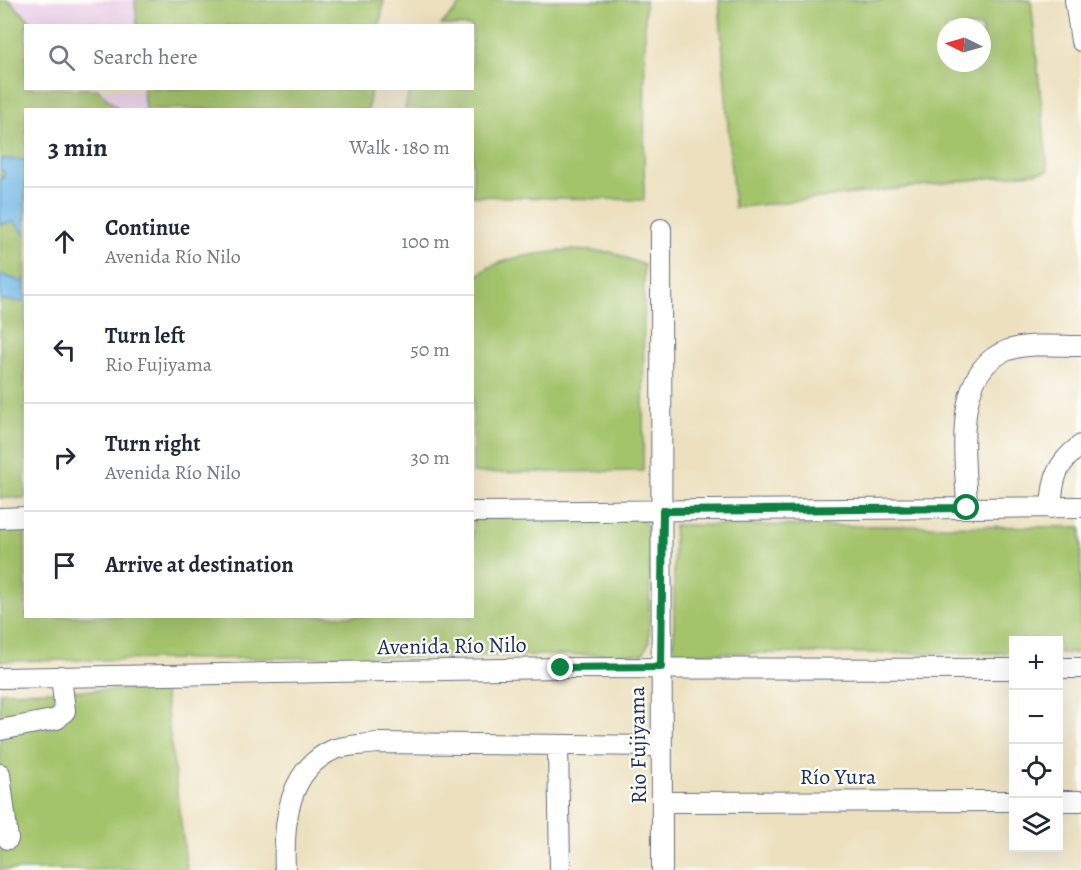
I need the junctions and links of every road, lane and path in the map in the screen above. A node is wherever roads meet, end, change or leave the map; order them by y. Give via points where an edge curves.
1 (1075, 0) edge
2 (1081, 41) edge
3 (661, 229) dead end
4 (1081, 346) edge
5 (1081, 445) edge
6 (1051, 507) junction
7 (1081, 507) edge
8 (967, 508) junction
9 (663, 511) junction
10 (474, 512) edge
11 (24, 517) edge
12 (0, 518) edge
13 (661, 667) junction
14 (1063, 668) edge
15 (1081, 668) edge
16 (1009, 669) edge
17 (62, 676) junction
18 (0, 678) edge
19 (0, 730) edge
20 (558, 745) junction
21 (662, 746) junction
22 (0, 774) edge
23 (1009, 801) edge
24 (1063, 801) edge
25 (1081, 801) edge
26 (663, 802) junction
27 (8, 839) dead end
28 (285, 870) edge
29 (560, 870) edge
30 (662, 870) edge

1 - 2 street
3 - 9 street, Rio Fujiyama
4 - 8 street via 1007,350 989,362 972,385 965,404
5 - 6 street via 1060,465
6 - 7 street
6 - 8 street
8 - 9 street
9 - 10 street
9 - 13 street, Rio Fujiyama
11 - 12 street
13 - 16 street, Avenida Río Nilo
13 - 17 street, Avenida Río Nilo
13 - 21 street, Rio Fujiyama
14 - 15 street
17 - 18 street, Avenida Río Nilo
17 - 19 street via 65,711 57,719
20 - 21 street
20 - 28 street via 377,743 337,749 309,764 294,789 284,840
20 - 29 street
21 - 26 street, Rio Fujiyama
22 - 27 street
23 - 26 street, Río Yura
24 - 25 street
26 - 30 street, Rio Fujiyama

